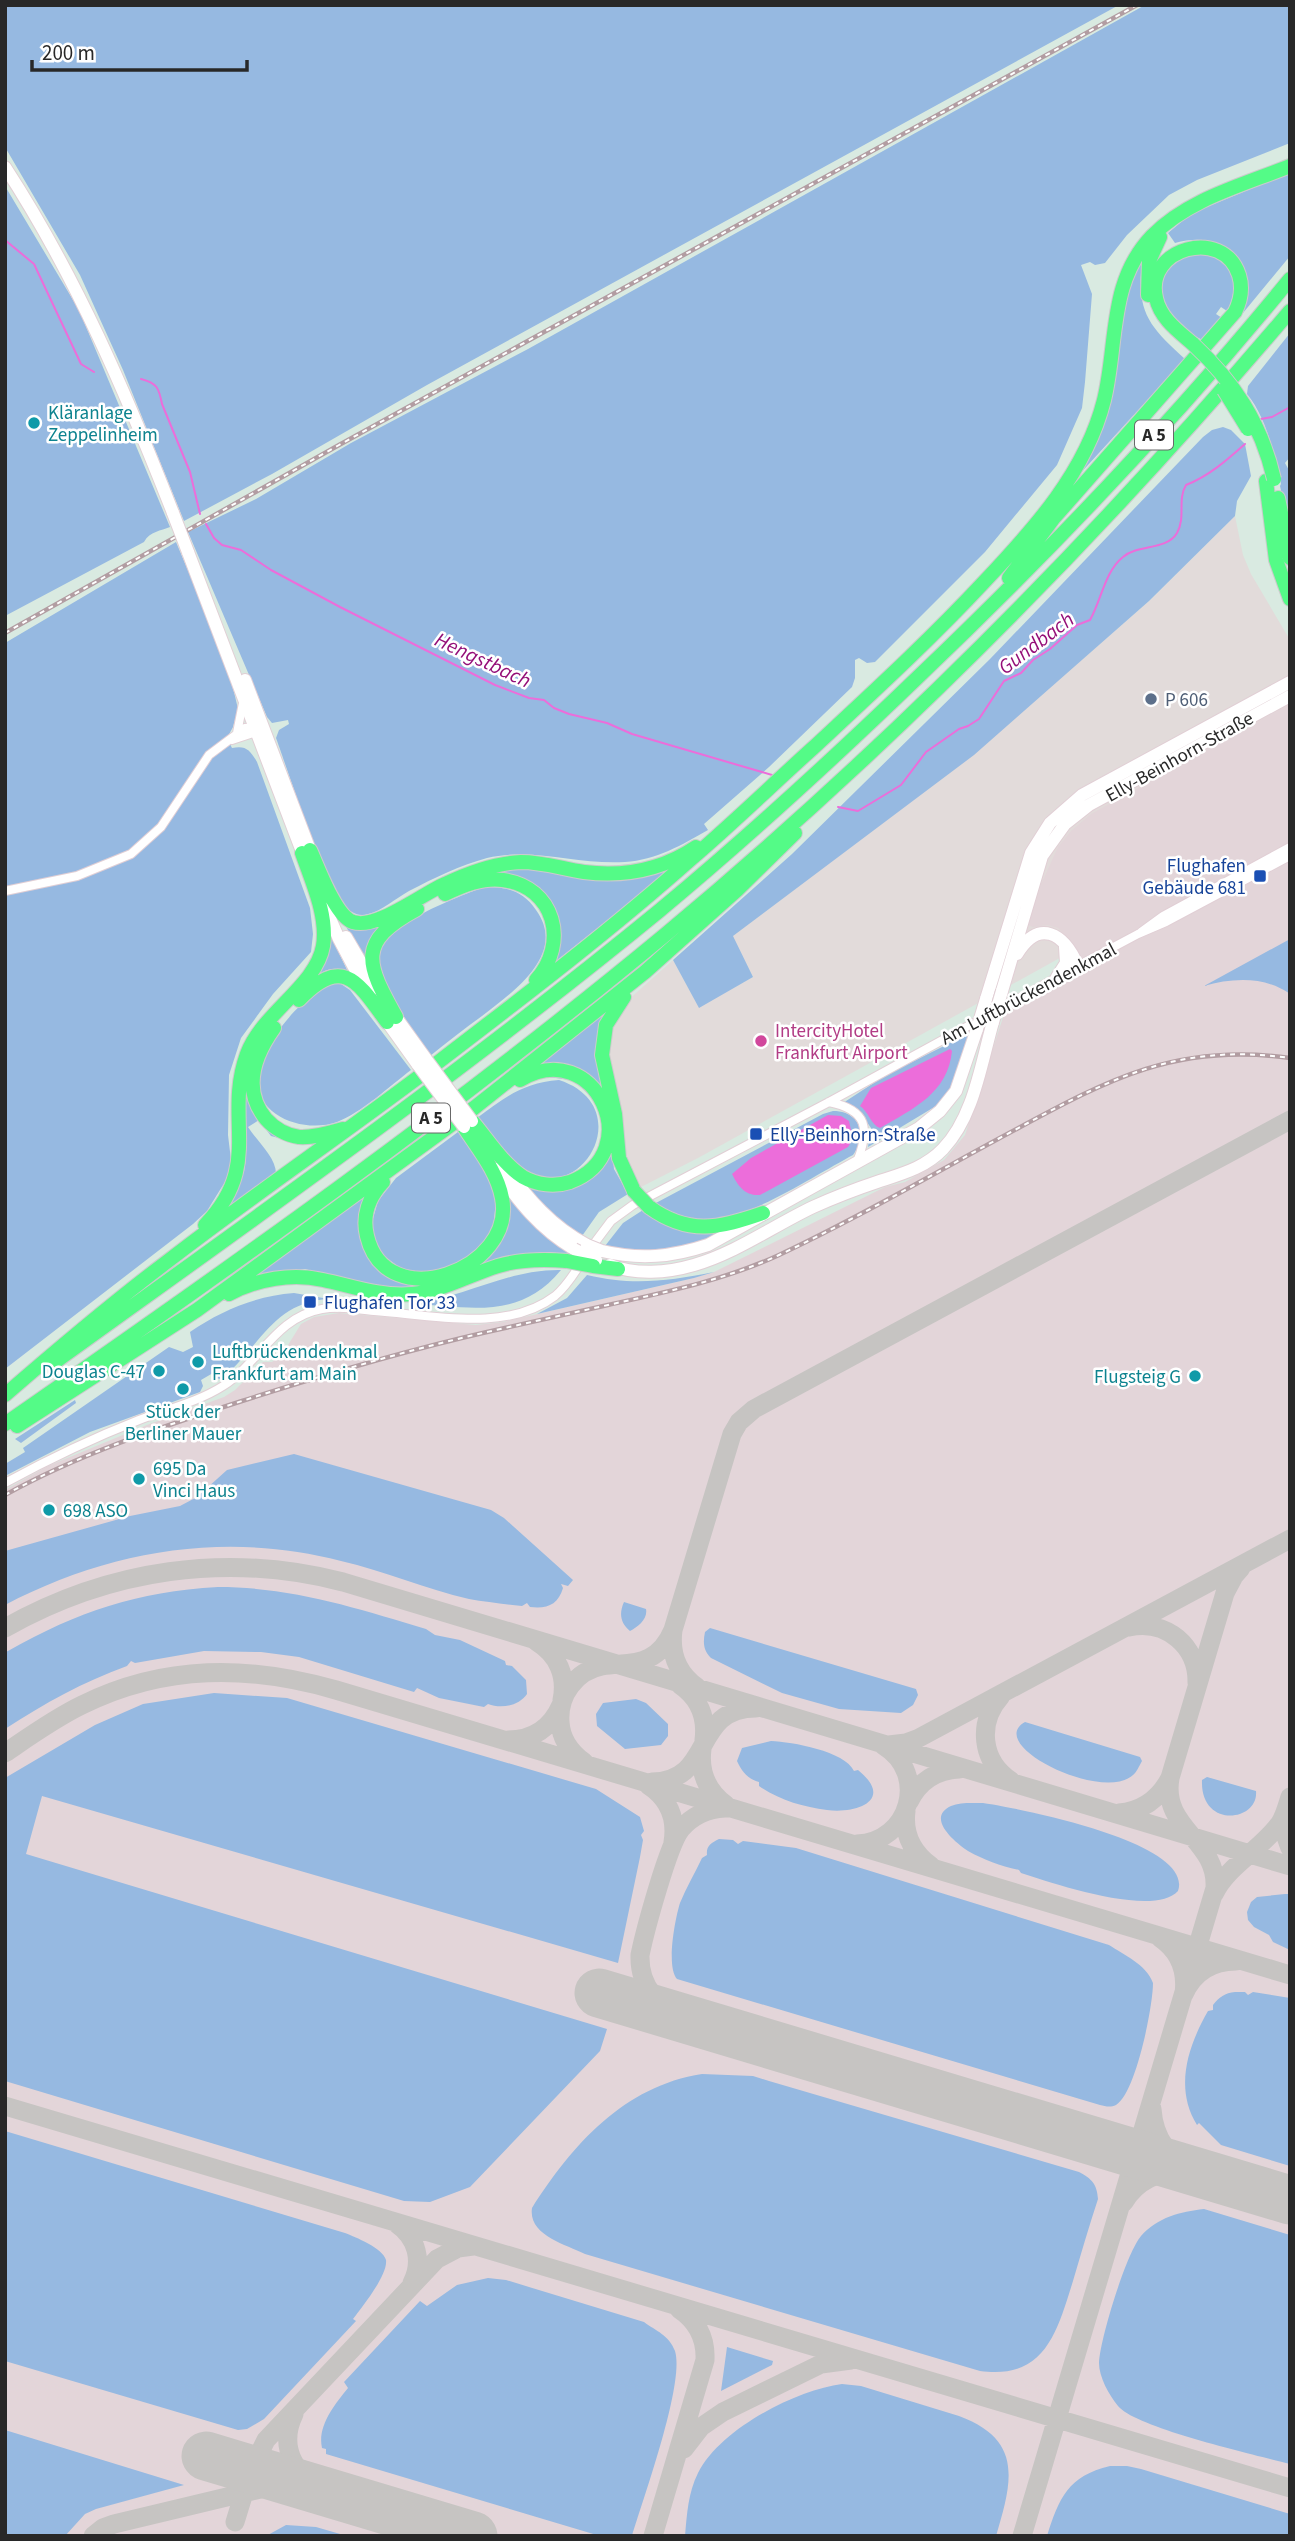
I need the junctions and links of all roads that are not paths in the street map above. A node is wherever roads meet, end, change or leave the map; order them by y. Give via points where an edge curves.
1 (1290, 166) edge
2 (5, 167) edge
3 (1175, 217) junction
4 (1290, 279) edge
5 (1290, 311) edge
6 (1190, 347) junction
7 (1270, 480) junction
8 (1080, 487) junction
9 (1035, 526) junction
10 (1290, 558) edge
11 (1290, 599) edge
12 (982, 616) junction
13 (216, 620) junction
14 (1290, 682) edge
15 (1290, 696) edge
16 (244, 700) junction
17 (258, 729) junction
18 (237, 733) junction
19 (229, 741) junction
20 (829, 791) junction
21 (726, 827) junction
22 (1290, 847) edge
23 (306, 852) junction
24 (1290, 856) edge
25 (5, 891) edge
26 (1138, 934) junction
27 (1062, 940) junction
28 (1010, 966) junction
29 (1078, 966) junction
30 (645, 972) junction
31 (1056, 977) junction
32 (514, 1004) junction
33 (392, 1019) junction
34 (829, 1102) junction
35 (470, 1119) junction
36 (354, 1125) junction
37 (408, 1158) junction
38 (857, 1162) junction
39 (763, 1213) junction
40 (573, 1251) junction
41 (597, 1259) junction
42 (618, 1269) joint
43 (153, 1272) junction
44 (197, 1310) junction
45 (5, 1396) edge
46 (5, 1424) edge
47 (5, 1432) edge
48 (5, 1483) edge

1 - 3 highway
2 - 13 street, bridge via 50,240 105,347
3 - 6 highway via 1152,251 1147,292 1161,323
3 - 9 highway via 1147,242 1128,272 1115,314 1104,399 1096,423 1074,470
4 - 12 highway, A 5 via 1102,492
5 - 20 highway, A 5 via 1115,509 964,664
6 - 7 highway, bridge via 1222,373 1247,407 1266,449
6 - 8 highway via 1165,318 1155,288 1159,271 1172,255 1198,246 1216,250 1235,266 1241,292 1235,312
7 - 10 highway
7 - 11 highway via 1276,560
8 - 9 highway
8 - 12 highway
9 - 21 highway via 881,685
12 - 45 highway, A 5 via 806,784 577,977 375,1132
13 - 16 street
13 - 17 street via 239,665
14 - 38 street, Elly-Beinhorn-Straße, bridge via 1091,790 1060,812 1031,853 962,1080 946,1104 919,1128
15 - 28 street, Elly-Beinhorn-Straße via 1089,805 1065,824 1042,856
16 - 17 street
16 - 18 street
17 - 18 street
17 - 19 street
17 - 23 street, Elly-Beinhorn-Straße
18 - 19 street
19 - 25 street via 202,764 161,827 131,854 77,876
20 - 30 highway via 780,849
20 - 46 highway, A 5 via 656,942 470,1090
21 - 23 highway via 674,859 632,873 583,872 529,862 489,867 365,923 351,922 341,914
21 - 32 highway
22 - 26 street, Am Luftbrückendenkmal
23 - 33 street, Elly-Beinhorn-Straße
23 - 43 highway via 325,932 321,956 248,1051 240,1084 239,1161 227,1197 208,1222
24 - 26 street, Am Luftbrückendenkmal
26 - 29 street, Am Luftbrückendenkmal
27 - 28 street via 1047,933 1032,936
27 - 29 street
27 - 31 street via 1066,960
28 - 42 street, Elly-Beinhorn-Straße, bridge via 964,1119 935,1157 815,1206 714,1258 672,1270
29 - 31 street, Am Luftbrückendenkmal
30 - 35 highway
30 - 39 highway, bridge via 610,1016 602,1042 619,1158 634,1191 667,1218 704,1227
31 - 34 street, Am Luftbrückendenkmal
32 - 33 highway via 550,959 554,924 542,901 528,888 489,880 458,888 421,906 377,939 373,971
32 - 36 highway
33 - 35 street, Elly-Beinhorn-Straße, bridge
33 - 36 highway via 351,980 327,977 302,996 260,1050 252,1084 255,1100 278,1130 303,1137
34 - 38 street via 853,1110 862,1120 866,1133
34 - 48 street, Am Luftbrückendenkmal via 620,1213 603,1229 558,1293 533,1309 479,1319 340,1308 306,1313 281,1329 242,1371 215,1391 96,1437
35 - 35 highway via 531,1074 560,1071 578,1076 596,1090 607,1114 608,1136 603,1153 586,1173 565,1183 546,1185 515,1171
35 - 37 highway
35 - 37 highway via 495,1175 503,1213 489,1246 449,1274 421,1280 401,1276 380,1261 367,1239 365,1219 372,1196
35 - 40 street, Elly-Beinhorn-Straße via 531,1216
36 - 43 highway
37 - 44 highway
38 - 39 street, Elly-Beinhorn-Straße
39 - 41 street, Elly-Beinhorn-Straße via 726,1236 689,1251
40 - 41 highway, bridge
40 - 41 street, Elly-Beinhorn-Straße, bridge
40 - 44 highway via 499,1265 443,1287 410,1294 308,1278 268,1280
41 - 42 highway
43 - 45 highway
44 - 47 highway

